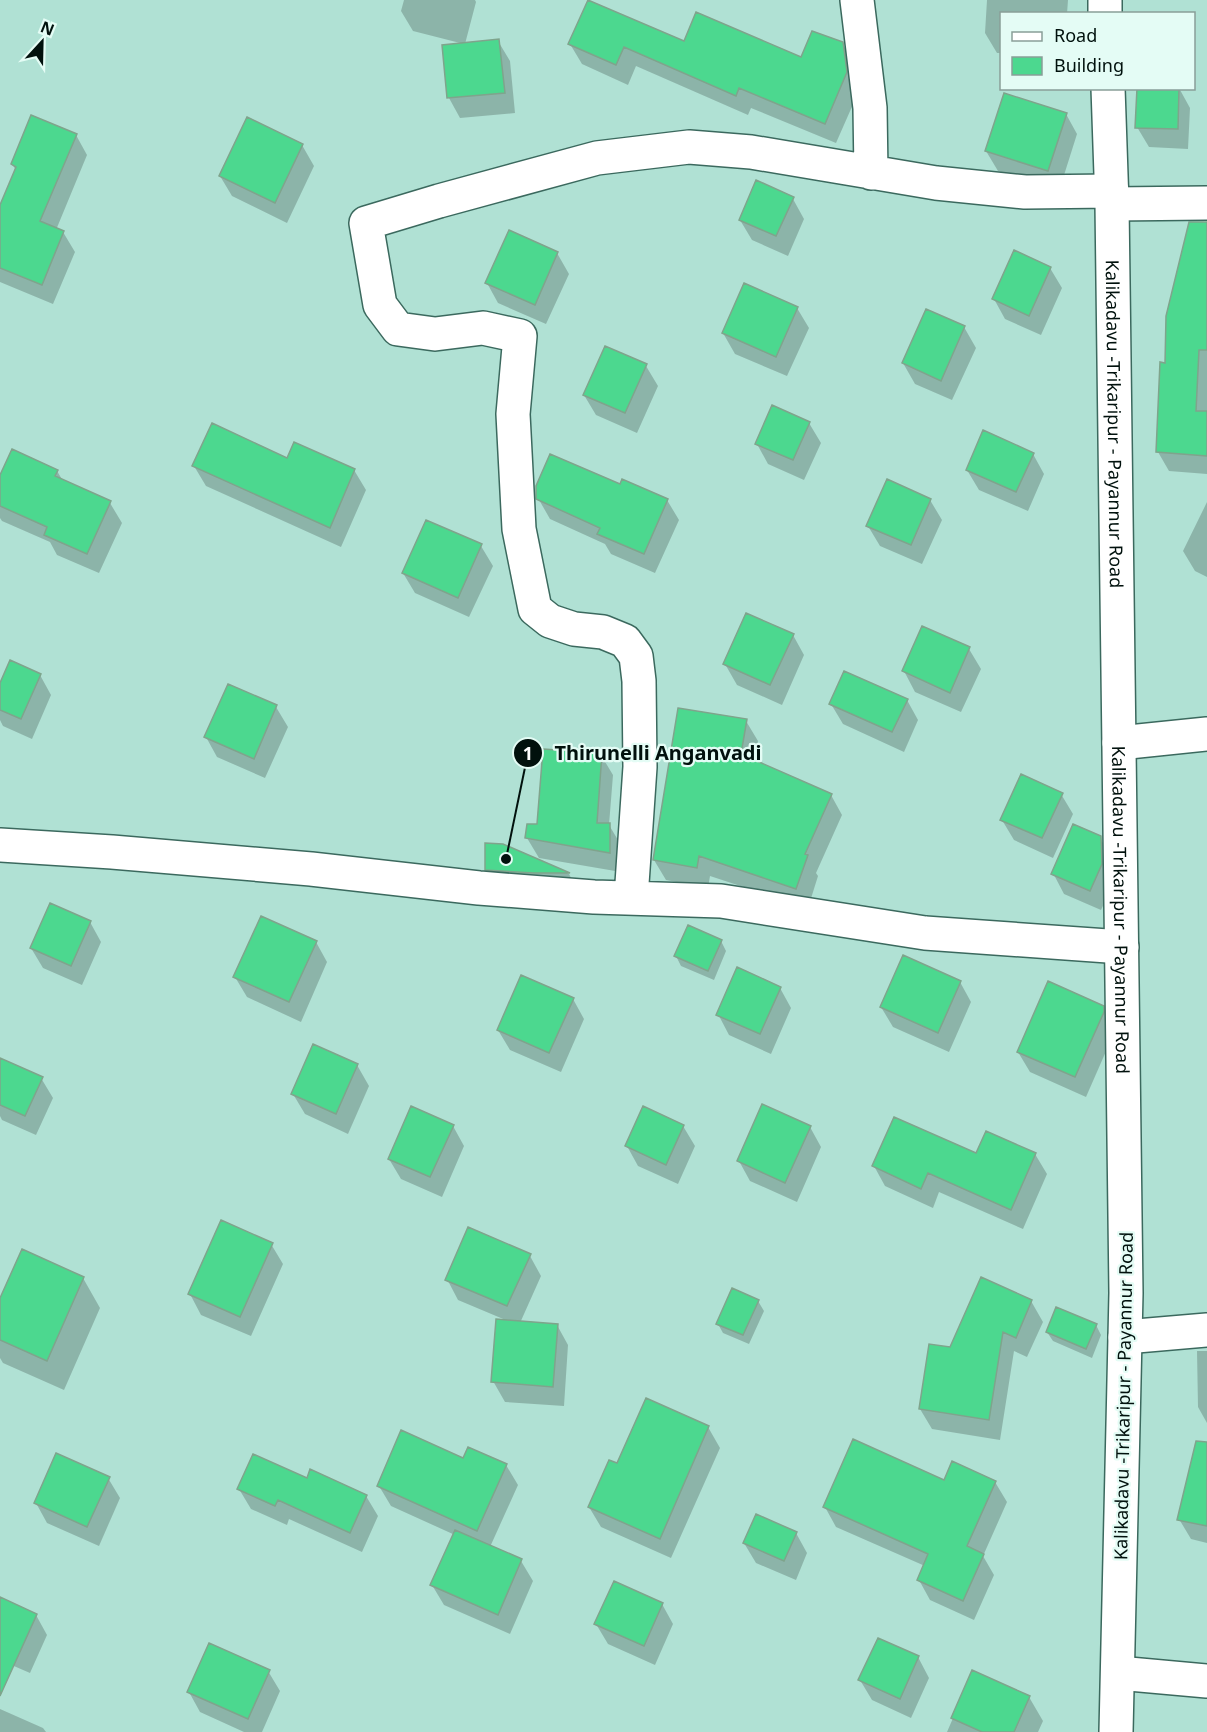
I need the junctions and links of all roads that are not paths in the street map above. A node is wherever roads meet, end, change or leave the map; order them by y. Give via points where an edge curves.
1 (857, 0) edge
2 (1108, 90) edge
3 (871, 172) junction
4 (1112, 197) junction
5 (1207, 203) edge
6 (1207, 734) edge
7 (1119, 743) junction
8 (0, 845) edge
9 (631, 898) junction
10 (1122, 947) junction
11 (1207, 1330) edge
12 (1125, 1337) junction
13 (1118, 1673) junction
14 (1207, 1681) edge
15 (1116, 1732) edge

1 - 3 street via 870,108
2 - 4 street, Kalikadavu -Trikaripur - Payannur Road
3 - 4 street via 936,183
3 - 9 street via 751,152 689,147 597,158 366,223 380,305 398,329 435,334 483,328 520,336 513,414 519,529 535,609 550,621 603,632 625,641 636,656 640,766
4 - 5 street
4 - 7 street, Kalikadavu -Trikaripur - Payannur Road
6 - 7 street
7 - 10 street, Kalikadavu -Trikaripur - Payannur Road
8 - 9 street
9 - 10 street via 722,901 925,933
10 - 12 street, Kalikadavu -Trikaripur - Payannur Road
11 - 12 street
12 - 13 street, Kalikadavu -Trikaripur - Payannur Road
13 - 14 street
13 - 15 street, Kalikadavu -Trikaripur - Payannur Road

